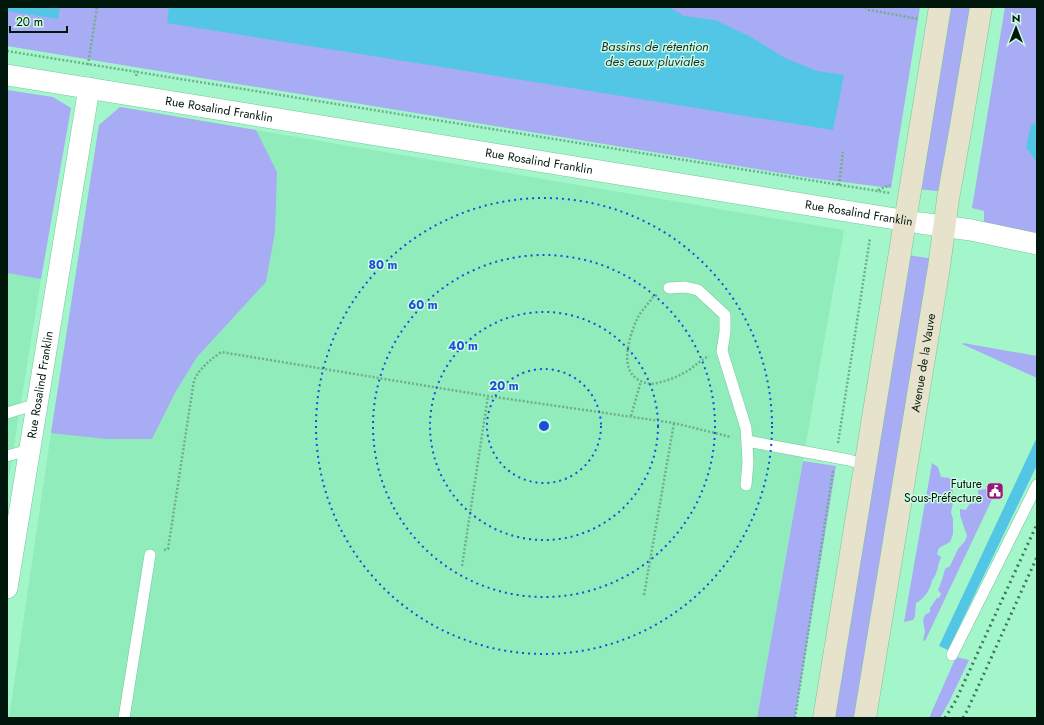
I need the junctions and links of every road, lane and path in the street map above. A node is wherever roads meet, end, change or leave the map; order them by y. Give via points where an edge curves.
1 (97, 7) edge
2 (865, 7) edge
3 (940, 7) edge
4 (981, 7) edge
5 (920, 19) dead end
6 (7, 51) edge
7 (88, 65) junction
8 (137, 72) junction
9 (7, 75) edge
10 (89, 88) junction
11 (135, 95) junction
12 (843, 152) dead end
13 (839, 185) junction
14 (876, 191) dead end
15 (905, 220) junction
16 (943, 226) junction
17 (870, 238) dead end
18 (1037, 244) edge
19 (669, 288) joint
20 (722, 351) junction
21 (641, 381) junction
22 (488, 396) junction
23 (37, 404) junction
24 (7, 413) edge
25 (632, 416) junction
26 (674, 423) junction
27 (747, 441) junction
28 (29, 450) junction
29 (7, 456) edge
30 (836, 458) junction
31 (865, 465) junction
32 (746, 485) dead end
33 (1037, 485) edge
34 (150, 555) joint
35 (462, 566) dead end
36 (7, 588) edge
37 (644, 595) dead end
38 (952, 655) dead end
39 (124, 718) edge
40 (795, 718) edge
41 (824, 718) edge
42 (865, 718) edge

1 - 7 path
2 - 5 path via 869,10
3 - 15 main road
4 - 16 main road, Avenue de la Vauve
6 - 7 path
7 - 8 path
8 - 11 path
8 - 13 path
9 - 10 street, Rue Rosalind Franklin
10 - 11 street, Rue Rosalind Franklin
10 - 23 street, Rue Rosalind Franklin
11 - 15 street, Rue Rosalind Franklin
12 - 13 path
13 - 14 path
15 - 16 street, Rue Rosalind Franklin
15 - 31 main road
16 - 18 street, Rue Rosalind Franklin
16 - 42 main road, Avenue de la Vauve via 939,267
17 - 30 path
19 - 20 lane via 685,286 698,290 725,315
19 - 21 path via 653,297 638,318 630,340 626,356 632,373
20 - 21 path via 660,383 646,384
20 - 27 lane via 746,428
21 - 25 path
22 - 25 path
22 - 34 path via 221,352 208,361 194,380 168,549
22 - 35 path
23 - 24 lane
23 - 28 street, Rue Rosalind Franklin
25 - 26 path
26 - 27 path
26 - 37 path
27 - 30 lane
27 - 32 lane
28 - 29 lane
28 - 36 street, Rue Rosalind Franklin
30 - 31 lane
30 - 40 path
31 - 41 main road
33 - 38 lane
34 - 39 lane

